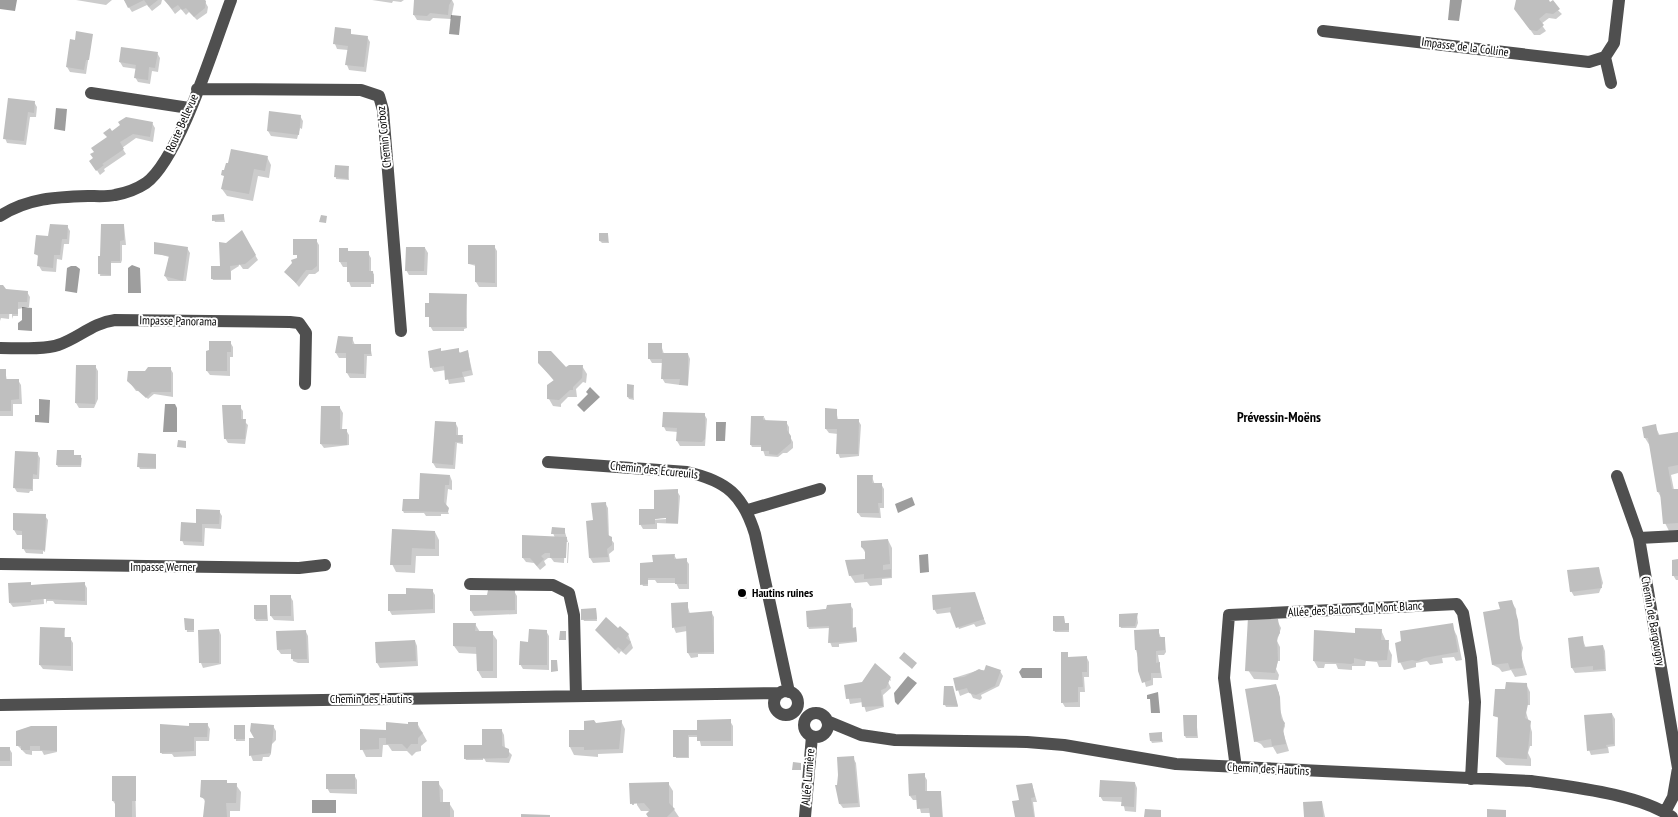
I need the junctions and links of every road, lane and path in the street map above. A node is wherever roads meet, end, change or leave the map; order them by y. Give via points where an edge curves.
1 (231, 0) edge
2 (1619, 0) edge
3 (1324, 31) dead end
4 (1605, 57) junction
5 (1611, 83) dead end
6 (197, 90) junction
7 (91, 93) dead end
8 (190, 108) junction
9 (0, 216) edge
10 (400, 330) dead end
11 (0, 348) edge
12 (305, 384) dead end
13 (548, 462) dead end
14 (1617, 476) dead end
15 (820, 489) dead end
16 (748, 510) junction
17 (1678, 536) edge
18 (1639, 538) junction
19 (0, 564) edge
20 (325, 564) dead end
21 (470, 584) dead end
22 (784, 692) junction
23 (742, 695) junction
24 (576, 696) junction
25 (798, 701) junction
26 (0, 705) edge
27 (775, 706) junction
28 (813, 714) junction
29 (788, 715) junction
30 (826, 720) junction
31 (813, 734) junction
32 (861, 734) junction
33 (1236, 768) junction
34 (1471, 779) junction
35 (1669, 815) edge
36 (805, 817) edge

1 - 6 street, Route Bellevue
2 - 4 street via 1614,43
3 - 4 street, Impasse de la Colline via 1589,62
4 - 5 street
6 - 8 street, Route Bellevue
6 - 10 street, Chemin Corboz via 361,90 379,96 383,110
7 - 8 street
8 - 9 street, Route Bellevue via 160,169 133,190 113,196 32,200
11 - 12 street, Impasse Panorama via 58,346 90,327 115,320 299,323 306,333
13 - 16 street, Chemin des Écureuils via 619,465 696,474 725,487
14 - 18 street, Chemin de Bargougny
15 - 16 street
16 - 22 street, Chemin des Écureuils
17 - 18 street
18 - 35 street, Chemin de Bargougny via 1678,768
19 - 20 street, Impasse Werner via 299,568
21 - 24 street via 553,585 569,594 574,614
22 - 23 street, Chemin des Hautins
22 - 25 street, Chemin des Hautins via 794,694
22 - 27 street via 776,697
23 - 24 street, Chemin des Hautins
23 - 27 street, Chemin des Hautins
24 - 26 street, Chemin des Hautins
25 - 28 street, Chemin des Hautins
25 - 29 street via 796,710
27 - 29 street, Chemin des Hautins via 777,711
28 - 30 street, Chemin des Hautins
28 - 31 street via 805,720
29 - 31 street, Chemin des Hautins
30 - 31 street via 827,728
30 - 32 street, Chemin des Hautins
31 - 32 street, Chemin des Hautins
31 - 36 street, Allée Lumière
32 - 33 street, Chemin des Hautins via 895,740 1064,745 1144,760
33 - 34 street, Chemin des Hautins
33 - 34 street, Allée des Balcons du Mont Blanc via 1224,678 1229,615 1457,604 1463,613 1474,682
34 - 35 street, Chemin des Hautins via 1570,786 1631,800

